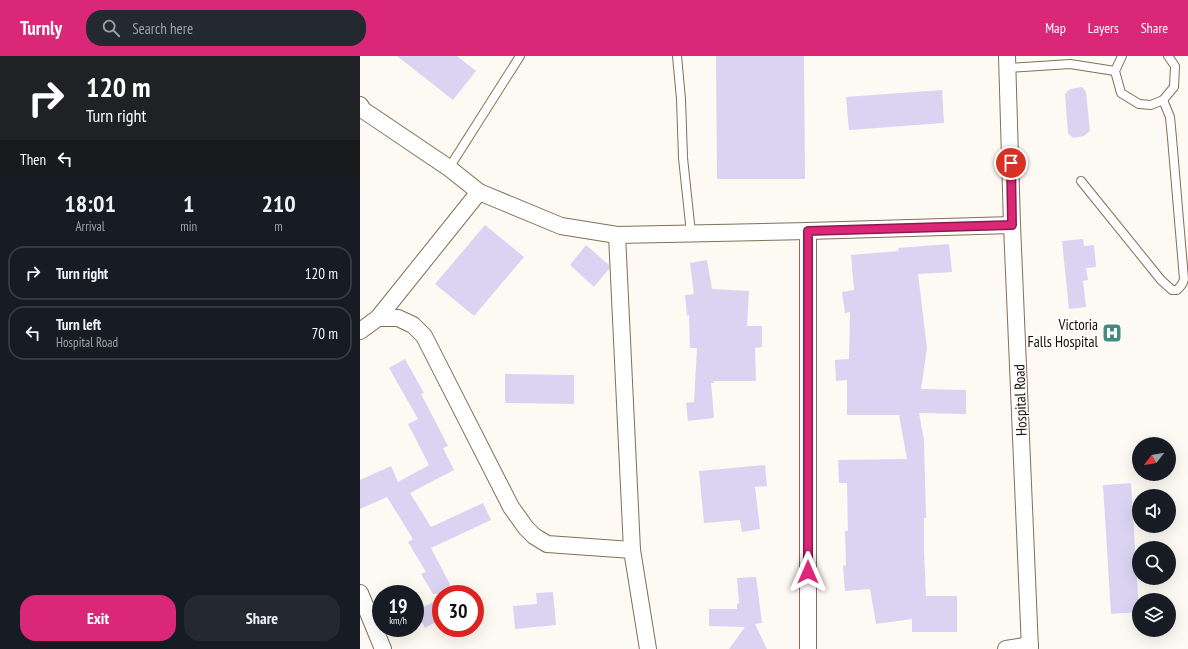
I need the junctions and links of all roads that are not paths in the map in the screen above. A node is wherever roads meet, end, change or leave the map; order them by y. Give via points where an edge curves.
1 (520, 56) edge
2 (676, 56) edge
3 (1122, 56) edge
4 (1168, 56) edge
5 (1069, 60) edge
6 (1008, 62) edge
7 (1115, 71) junction
8 (1164, 100) junction
9 (360, 105) edge
10 (449, 168) junction
11 (1081, 181) dead end
12 (479, 192) junction
13 (1012, 225) junction
14 (808, 231) junction
15 (691, 233) junction
16 (617, 235) junction
17 (378, 318) junction
18 (360, 331) edge
19 (632, 550) junction
20 (360, 593) edge
21 (1030, 647) edge
22 (383, 649) edge
23 (648, 649) edge
24 (808, 649) edge
25 (1006, 649) edge

1 - 10 lane
2 - 15 lane
3 - 7 lane
4 - 8 lane via 1175,66 1174,87
5 - 6 lane
5 - 7 lane
6 - 13 street, Hospital Road
7 - 8 lane via 1121,93 1139,104 1151,105
8 - 11 lane via 1170,117 1184,279 1177,290 1172,290 1161,280
9 - 10 street via 363,110
10 - 12 street
12 - 16 street via 561,226
12 - 17 street
13 - 14 street
13 - 21 street, Hospital Road
14 - 15 street
14 - 24 street
15 - 16 street
16 - 19 street
17 - 18 street
17 - 19 street via 398,318 413,325 424,336 512,507 534,536 547,544
19 - 23 street
20 - 22 street
21 - 25 street

